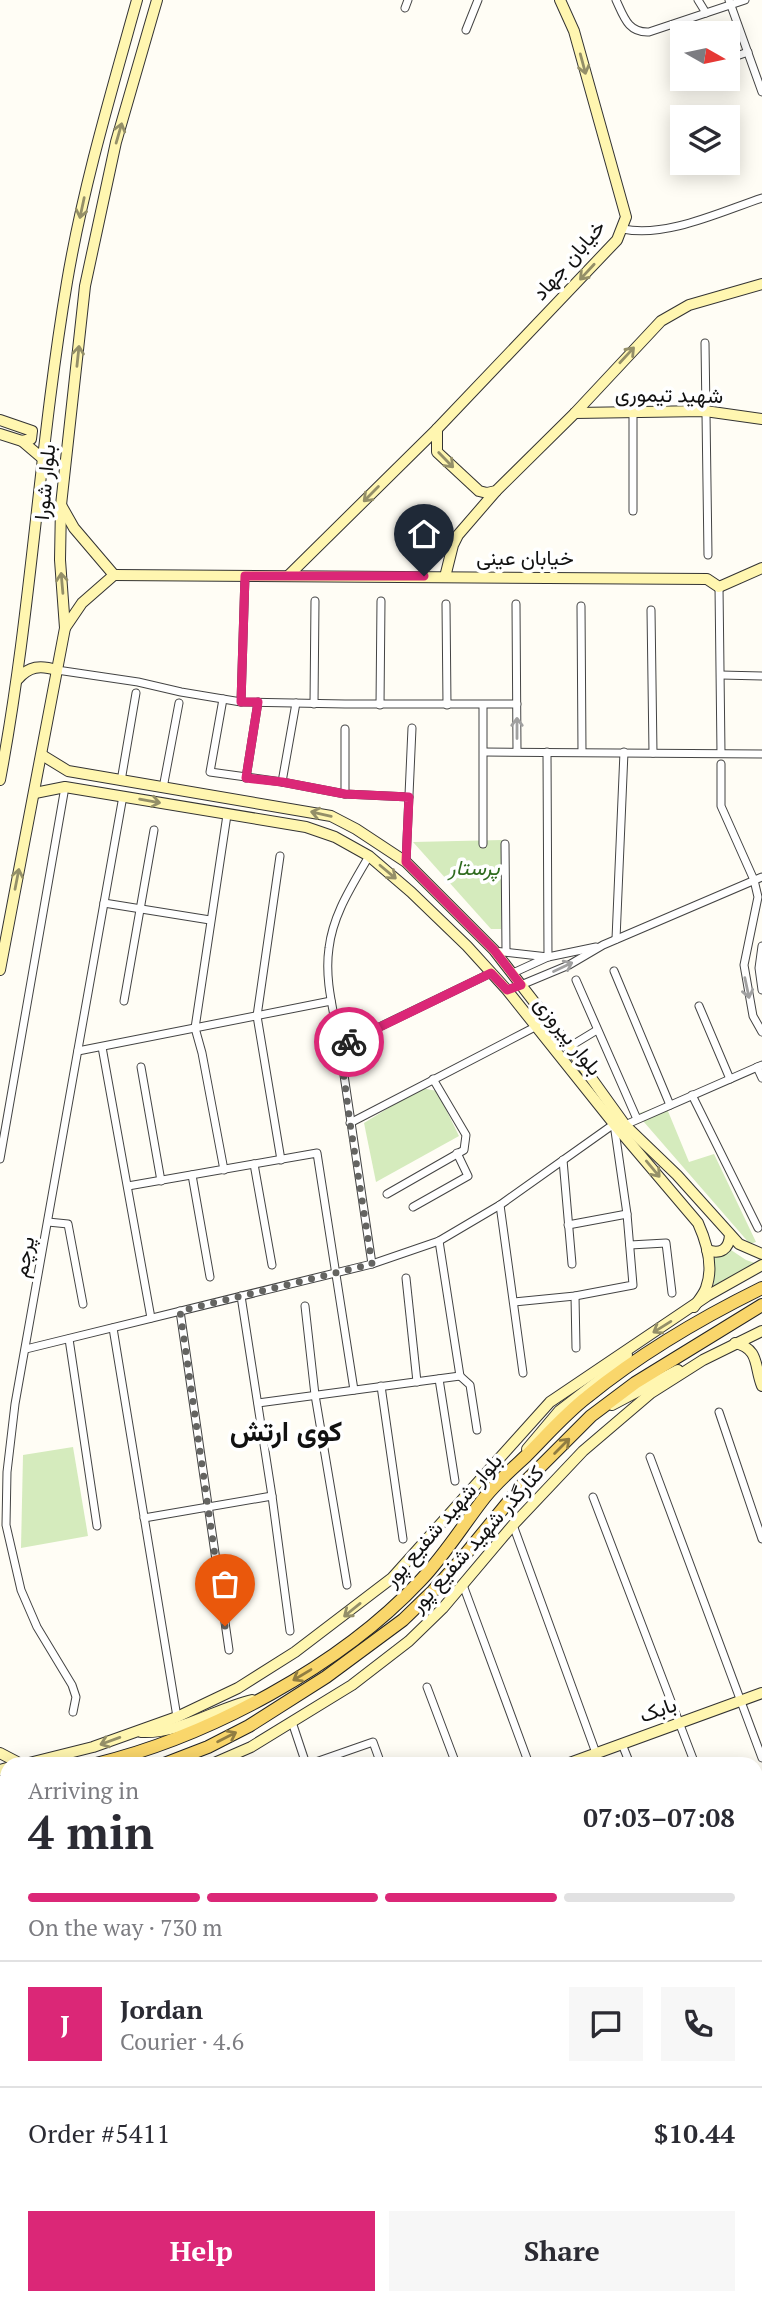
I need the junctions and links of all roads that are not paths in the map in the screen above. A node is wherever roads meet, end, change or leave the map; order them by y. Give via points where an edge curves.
1 (136, 0) edge
2 (157, 0) edge
3 (408, 0) edge
4 (478, 0) edge
5 (560, 0) edge
6 (616, 0) edge
7 (698, 0) edge
8 (745, 0) edge
9 (729, 2) edge
10 (405, 9) dead end
11 (706, 13) junction
12 (466, 30) dead end
13 (748, 52) junction
14 (740, 55) edge
15 (762, 92) edge
16 (762, 198) edge
17 (623, 229) junction
18 (762, 284) edge
19 (705, 343) dead end
20 (705, 411) junction
21 (632, 412) junction
22 (575, 413) junction
23 (762, 419) edge
24 (0, 420) edge
25 (47, 420) junction
26 (22, 427) junction
27 (437, 429) junction
28 (0, 434) edge
29 (22, 441) junction
30 (42, 458) junction
31 (496, 491) junction
32 (61, 505) junction
33 (633, 510) dead end
34 (708, 555) dead end
35 (762, 568) edge
36 (114, 575) junction
37 (245, 576) junction
38 (288, 576) junction
39 (445, 576) junction
40 (719, 587) junction
41 (315, 601) dead end
42 (381, 601) dead end
43 (446, 604) dead end
44 (516, 604) dead end
45 (581, 606) dead end
46 (651, 610) dead end
47 (65, 628) junction
48 (57, 670) junction
49 (721, 675) junction
50 (762, 676) edge
51 (18, 679) junction
52 (136, 693) dead end
53 (222, 699) junction
54 (241, 702) junction
55 (258, 702) junction
56 (179, 703) dead end
57 (296, 703) junction
58 (314, 704) junction
59 (517, 704) junction
60 (380, 705) junction
61 (447, 705) junction
62 (483, 705) junction
63 (412, 728) dead end
64 (345, 729) dead end
65 (517, 751) junction
66 (484, 752) junction
67 (547, 752) junction
68 (582, 752) junction
69 (624, 752) junction
70 (653, 753) junction
71 (721, 753) junction
72 (762, 754) edge
73 (42, 755) junction
74 (721, 764) dead end
75 (1, 767) edge
76 (68, 771) junction
77 (246, 778) junction
78 (0, 780) edge
79 (121, 781) junction
80 (282, 782) junction
81 (65, 787) junction
82 (163, 788) junction
83 (35, 793) junction
84 (345, 794) junction
85 (123, 796) junction
86 (409, 797) junction
87 (227, 815) junction
88 (154, 830) dead end
89 (484, 844) dead end
90 (505, 844) dead end
91 (280, 856) dead end
92 (369, 856) junction
93 (406, 862) junction
94 (762, 877) edge
95 (754, 880) junction
96 (760, 900) edge
97 (104, 903) junction
98 (140, 909) junction
99 (211, 920) junction
100 (616, 939) junction
101 (603, 945) junction
102 (762, 946) edge
103 (500, 951) junction
104 (548, 957) junction
105 (744, 965) junction
106 (759, 968) junction
107 (0, 970) edge
108 (614, 971) dead end
109 (513, 972) junction
110 (491, 973) junction
111 (576, 981) dead end
112 (521, 985) junction
113 (507, 990) junction
114 (762, 990) edge
115 (124, 1001) dead end
116 (331, 1001) junction
117 (699, 1006) dead end
118 (257, 1016) junction
119 (535, 1027) junction
120 (195, 1028) junction
121 (597, 1030) junction
122 (762, 1032) edge
123 (102, 1046) junction
124 (340, 1046) junction
125 (569, 1047) junction
126 (78, 1051) junction
127 (760, 1066) edge
128 (141, 1067) dead end
129 (762, 1078) edge
130 (433, 1079) junction
131 (730, 1079) junction
132 (692, 1095) junction
133 (670, 1105) junction
134 (637, 1119) junction
135 (350, 1123) junction
136 (619, 1124) junction
137 (457, 1153) junction
138 (0, 1159) edge
139 (281, 1160) junction
140 (563, 1160) junction
141 (254, 1164) junction
142 (224, 1170) junction
143 (192, 1175) junction
144 (161, 1181) junction
145 (128, 1186) junction
146 (387, 1194) dead end
147 (500, 1205) junction
148 (412, 1208) dead end
149 (627, 1214) junction
150 (48, 1222) junction
151 (568, 1225) junction
152 (758, 1227) dead end
153 (730, 1235) junction
154 (439, 1241) junction
155 (630, 1245) junction
156 (708, 1250) junction
157 (762, 1254) edge
158 (372, 1264) junction
159 (572, 1264) dead end
160 (272, 1265) dead end
161 (762, 1265) edge
162 (334, 1273) junction
163 (210, 1277) dead end
164 (406, 1278) dead end
165 (762, 1288) edge
166 (672, 1293) dead end
167 (241, 1296) junction
168 (575, 1296) junction
169 (514, 1302) junction
170 (83, 1304) dead end
171 (762, 1305) edge
172 (305, 1306) dead end
173 (694, 1307) junction
174 (180, 1311) junction
175 (151, 1318) junction
176 (113, 1328) junction
177 (762, 1331) edge
178 (69, 1339) junction
179 (638, 1342) junction
180 (735, 1343) junction
181 (576, 1348) dead end
182 (26, 1349) junction
183 (703, 1360) junction
184 (762, 1368) edge
185 (523, 1373) dead end
186 (460, 1376) junction
187 (439, 1378) junction
188 (417, 1382) junction
189 (761, 1384) edge
190 (381, 1387) junction
191 (354, 1390) junction
192 (315, 1395) junction
193 (258, 1403) junction
194 (719, 1412) dead end
195 (591, 1416) junction
196 (477, 1430) dead end
197 (650, 1457) dead end
198 (506, 1476) junction
199 (454, 1482) dead end
200 (272, 1496) junction
201 (593, 1497) dead end
202 (208, 1507) junction
203 (144, 1518) junction
204 (513, 1525) junction
205 (97, 1526) dead end
206 (403, 1539) dead end
207 (762, 1539) edge
208 (347, 1585) dead end
209 (463, 1585) junction
210 (290, 1631) dead end
211 (229, 1650) dead end
212 (426, 1687) dead end
213 (762, 1693) edge
214 (262, 1698) junction
215 (740, 1701) junction
216 (72, 1712) dead end
217 (177, 1717) junction
218 (292, 1722) junction
219 (679, 1723) junction
220 (134, 1732) junction
221 (622, 1744) junction
222 (596, 1754) junction
223 (52, 1757) edge
224 (117, 1757) edge
225 (181, 1757) edge
226 (231, 1757) edge
227 (305, 1757) edge
228 (329, 1757) edge
229 (378, 1757) edge
230 (453, 1757) edge
231 (526, 1757) edge
232 (587, 1757) edge
233 (627, 1757) edge
234 (692, 1757) edge
235 (762, 1757) edge

1 -> 25 main road, بلوار شورا via 82,204
32 -> 2 main road, بلوار شورا via 85,286 116,142
3 - 10 street
4 - 12 street
5 -> 17 main road, خیابان جهاد via 574,31 626,217
6 - 11 street via 629,27 641,33
7 - 11 street
8 - 9 street
9 - 11 street
9 - 13 street
13 - 14 street
13 - 15 street
16 - 17 street via 662,231
17 -> 27 main road, خیابان جهاد
22 -> 18 main road via 661,321 689,305
19 - 20 street
20 - 21 main road, شهید تیموری
20 - 23 main road, شهید تیموری
20 - 34 street
21 - 22 main road, شهید تیموری
21 - 33 street
22 - 31 main road
24 - 26 main road
25 - 26 main road
25 - 30 main road, بلوار شورا
26 - 29 main road via 32,435
27 -> 31 main road via 437,452 479,491
27 -> 38 main road, خیابان جهاد
28 - 29 main road
29 - 30 main road
30 - 51 main road, بلوار شورا
31 - 39 main road via 458,534
32 - 36 main road via 74,528
47 -> 32 main road, بلوار شورا
35 - 40 main road
36 - 37 main road, خیابان عینی
36 - 47 main road via 82,603
37 - 38 main road, خیابان عینی
37 - 54 street
38 - 39 main road, خیابان عینی
39 - 40 main road, خیابان عینی via 708,579
40 - 49 street
41 - 58 street
42 - 60 street
43 - 61 street
44 - 59 street
45 - 68 street
46 - 70 street
47 - 48 main road, بلوار شورا
48 - 51 main road via 35,667
48 - 53 street
48 - 73 main road, بلوار شورا
49 - 50 street
49 - 71 street
51 - 75 main road, بلوار شورا
52 - 79 street
53 - 54 street
53 - 77 street via 210,772
54 - 55 street
55 - 57 street
55 - 77 street
56 - 82 street
57 - 58 street
57 - 80 street
58 - 60 street
59 - 62 street
65 -> 59 street
60 - 61 street
61 - 62 street
62 - 66 street
63 - 86 street
64 - 84 street
65 - 66 street
65 - 67 street
66 - 89 street
67 - 68 street
67 - 104 street
68 - 69 street
69 - 70 street
69 - 100 street
70 - 71 street
71 - 72 street
73 - 76 main road, بلوار پیروزی
73 - 83 main road, بلوار شورا
74 - 95 street via 722,806
75 - 78 main road, بلوار شورا
76 - 79 main road, بلوار پیروزی
76 - 81 main road
77 - 80 street
79 - 82 main road, بلوار پیروزی
80 - 84 street
81 - 83 main road, بلوار پیروزی
81 - 85 main road, بلوار پیروزی
81 - 138 street
93 -> 82 main road, بلوار پیروزی via 331,816
107 -> 83 main road, بلوار شورا
84 - 86 street
85 -> 87 main road, بلوار پیروزی
85 - 97 street, پرچم
86 - 93 street
87 - 92 main road, بلوار پیروزی via 306,827
87 - 99 street
88 - 98 street
90 - 103 street
91 - 118 street
92 -> 110 main road, بلوار پیروزی via 420,900
92 - 116 street via 335,919 328,964
93 - 103 main road, بلوار پیروزی
94 - 95 street
95 - 96 street
95 - 100 street
96 - 105 street
97 - 98 street
97 - 126 street, پرچم
98 - 99 street
98 - 115 street
99 - 120 street
100 - 101 street
101 - 104 street
112 -> 101 street
102 - 106 street
103 - 104 street
103 - 109 main road, بلوار پیروزی
104 - 109 street
105 - 106 street
105 -> 122 street via 753,1016
106 - 114 street
108 - 133 street
109 - 112 main road, بلوار پیروزی
109 - 113 main road
110 - 113 main road, بلوار پیروزی
110 - 124 street
111 - 121 street
112 - 113 main road
112 - 125 main road, بلوار پیروزی
113 - 119 main road, بلوار پیروزی
116 - 118 street
116 - 124 street
117 - 131 street
118 - 120 street
118 - 139 street
119 - 130 street
119 - 136 main road, بلوار پیروزی
120 - 123 street
120 - 142 street
121 - 125 street
121 - 134 street
123 - 126 street
123 - 145 street
124 - 135 street
125 - 136 main road, بلوار پیروزی
126 - 150 street, پرچم
127 - 129 street
127 - 131 street
128 - 144 street
130 - 135 street
130 - 137 street via 466,1135 464,1150
131 - 132 street
132 - 133 street
132 - 152 street
133 - 134 street
134 - 136 street
135 - 158 street
136 - 140 street
136 - 149 street
136 - 153 main road, بلوار پیروزی via 677,1175
136 -> 156 main road, بلوار پیروزی via 698,1223
137 - 146 street
137 - 148 street via 468,1176
139 - 141 street
139 - 162 street via 317,1153
140 - 147 street
140 - 151 street
141 - 142 street
141 - 160 street
142 - 143 street
143 - 144 street
143 - 163 street
144 - 145 street
145 - 175 street
147 - 154 street
147 - 169 street
149 - 151 street
149 - 155 street
150 - 170 street via 68,1224
150 - 182 street, پرچم
151 - 159 street
153 - 156 main road via 722,1252
153 - 157 main road, بلوار پیروزی
154 - 158 street
154 - 186 street
155 - 166 street via 666,1242
155 - 168 street via 634,1285
156 - 173 main road, بلوار پیروزی via 706,1288
158 - 162 street
161 - 173 main road
162 - 167 street
162 - 191 street
164 - 188 street
165 - 198 main road, بلوار شهید شفیع پور via 688,1328 586,1397
167 - 174 street
167 - 193 street
168 - 169 street
168 - 181 street
169 - 185 street
171 - 195 main road, بلوار شهید شفیع پور via 653,1371
172 - 192 street
173 -> 179 main road
174 - 175 street
174 - 202 street
175 - 176 street
176 - 178 street
176 - 203 street
177 - 180 main road, کنارگذر شهید شفیع پور
178 - 182 street
178 - 205 street
179 - 198 main road via 615,1368 559,1411
179 -> 217 main road via 550,1402 391,1578 326,1631 238,1688
180 - 183 main road, کنارگذر شهید شفیع پور
180 - 189 main road via 751,1350
182 - 216 street, پرچم via 7,1472 6,1525 21,1590 72,1685 76,1698
183 - 195 main road
183 - 204 main road, کنارگذر شهید شفیع پور via 651,1393 583,1451
184 - 189 main road
186 - 187 street
186 - 196 street via 470,1385
187 - 188 street
187 - 199 street
188 - 190 street
190 - 191 street
190 - 206 street
191 - 192 street
192 - 193 street
192 - 208 street
193 - 200 street
194 - 207 street
225 -> 195 main road, بلوار شهید شفیع پور via 250,1726 327,1677 403,1620 440,1584 523,1484
197 - 215 street
198 -> 214 main road, بلوار شهید شفیع پور via 419,1583 316,1666
200 - 202 street
200 - 210 street
201 - 219 street
202 - 203 street
202 - 211 street
203 - 217 street
204 - 209 main road, کنارگذر شهید شفیع پور
204 - 222 street
209 - 218 main road, کنارگذر شهید شفیع پور via 409,1641 352,1685
209 - 231 street
212 - 230 street
213 - 215 main road, بابک
214 - 220 main road via 159,1733
214 - 224 main road, بلوار شهید شفیع پور via 202,1729
215 - 219 main road, بابک
215 - 235 street
217 - 220 main road
218 - 226 main road, کنارگذر شهید شفیع پور
218 - 227 street
219 - 221 main road, بابک
219 - 234 street
220 -> 223 main road
221 - 222 main road, بابک
221 - 233 street
222 - 232 main road, بابک
228 - 229 street via 373,1742

